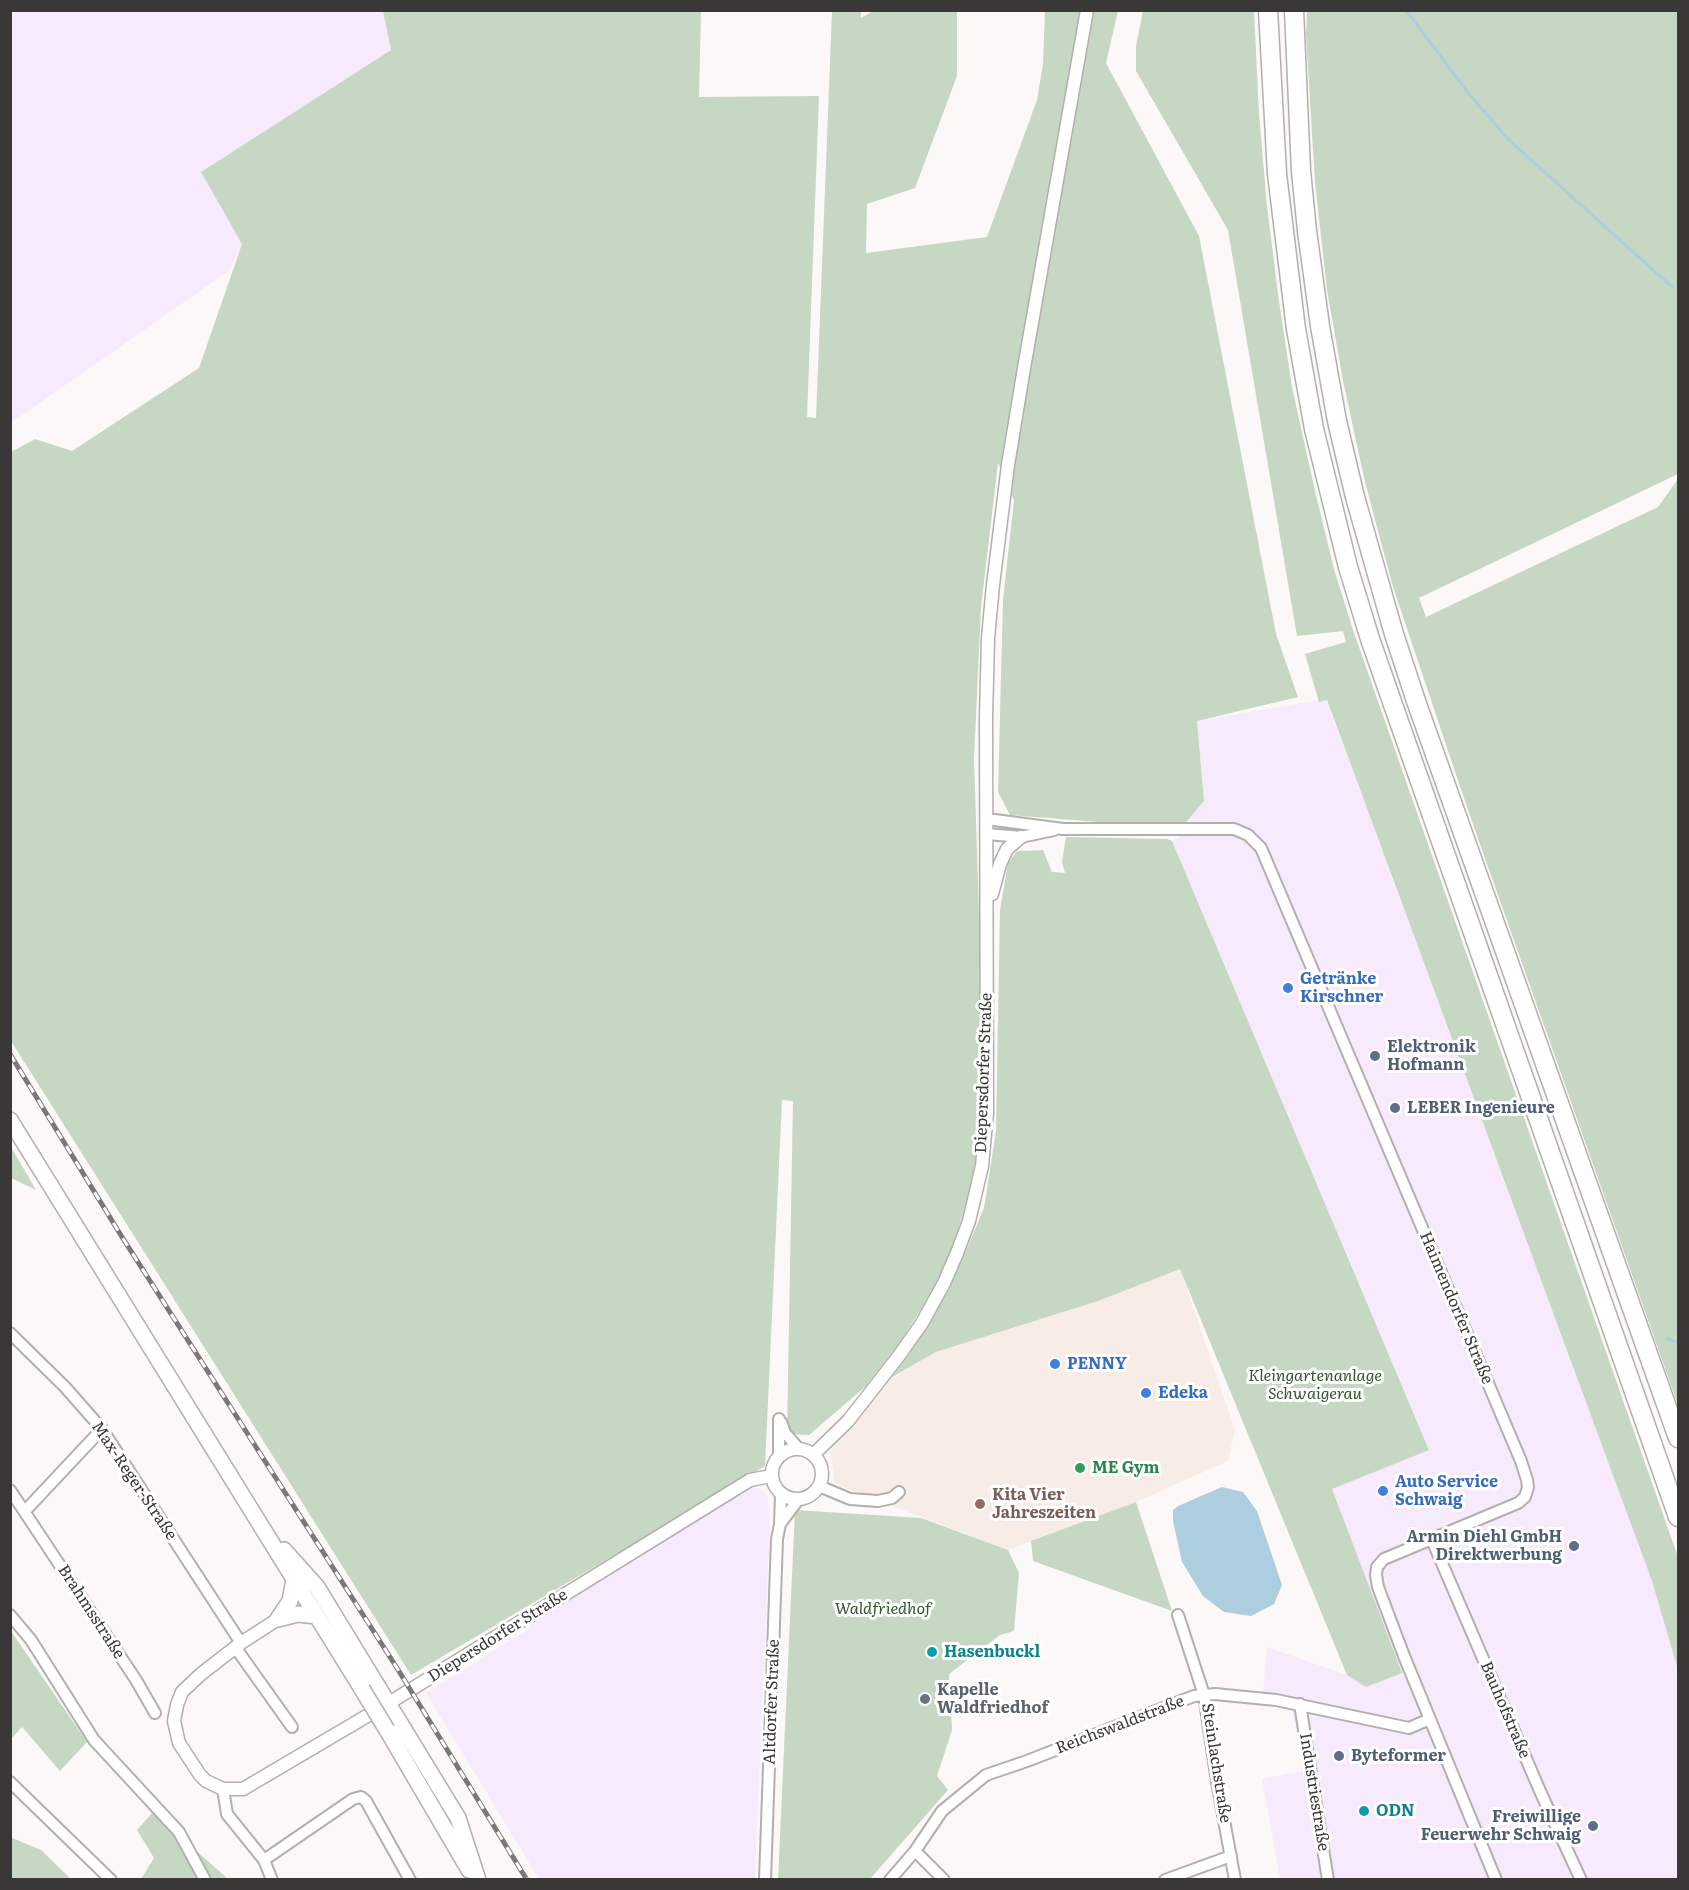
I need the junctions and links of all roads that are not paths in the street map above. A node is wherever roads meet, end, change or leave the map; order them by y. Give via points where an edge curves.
1 (1088, 10) edge
2 (1268, 10) edge
3 (1294, 10) edge
4 (987, 819) junction
5 (1063, 829) junction
6 (987, 834) junction
7 (1021, 837) junction
8 (987, 913) junction
9 (10, 1120) edge
10 (10, 1333) edge
11 (102, 1429) junction
12 (1678, 1438) edge
13 (799, 1449) junction
14 (813, 1455) junction
15 (779, 1456) junction
16 (771, 1476) junction
17 (819, 1486) junction
18 (10, 1490) edge
19 (899, 1492) dead end
20 (780, 1494) junction
21 (798, 1500) junction
22 (25, 1511) junction
23 (1678, 1517) edge
24 (780, 1524) junction
25 (262, 1526) junction
26 (1432, 1539) junction
27 (294, 1580) junction
28 (10, 1615) edge
29 (1178, 1615) dead end
30 (317, 1616) junction
31 (278, 1619) junction
32 (238, 1645) junction
33 (1204, 1695) junction
34 (390, 1703) junction
35 (1300, 1704) junction
36 (155, 1713) dead end
37 (1430, 1719) junction
38 (292, 1727) dead end
39 (10, 1782) edge
40 (224, 1790) junction
41 (915, 1851) junction
42 (1231, 1856) junction
43 (264, 1860) junction
44 (111, 1880) edge
45 (205, 1880) edge
46 (272, 1880) edge
47 (410, 1880) edge
48 (476, 1880) edge
49 (765, 1880) edge
50 (890, 1880) edge
51 (944, 1880) edge
52 (1165, 1880) edge
53 (1235, 1880) edge
54 (1328, 1880) edge
55 (1496, 1880) edge
56 (1581, 1880) edge

1 - 4 street, Diepersdorfer Straße via 999,532 988,638
2 - 23 highway via 1277,174 1296,329 1314,429 1348,567
3 - 12 highway via 1307,231 1335,409 1355,496 1416,701
4 - 5 street, Haimendorfer Straße
4 - 6 street, Diepersdorfer Straße
5 - 7 street, Haimendorfer Straße
5 - 26 street, Haimendorfer Straße via 1234,829 1248,835 1261,848 1527,1480 1525,1497 1518,1503
6 - 7 street, Haimendorfer Straße
6 - 8 street, Diepersdorfer Straße
7 - 8 street via 1007,849 1000,864
8 - 14 street, Diepersdorfer Straße via 987,1113 982,1166 969,1221 944,1283 922,1323 848,1421
9 - 25 main road
10 - 11 street, Max-Reger-Straße
11 - 22 street
11 - 32 street, Max-Reger-Straße
13 - 14 street
13 - 15 street
13 - 15 street via 779,1419
14 - 17 street via 822,1470
15 - 16 street
16 - 20 street
16 - 34 street, Diepersdorfer Straße via 750,1480
17 - 19 street via 850,1499 878,1501
17 - 21 street via 814,1493
18 - 22 street, Brahmsstraße
20 - 21 street
20 - 24 street, Altdorfer Straße
21 - 24 street
22 - 36 street, Brahmsstraße
24 - 49 street, Altdorfer Straße
25 - 27 main road
25 - 34 main road via 317,1587
26 - 37 street, Haimendorfer Straße via 1384,1559 1376,1575
26 - 56 street, Bauhofstraße
27 - 30 main road
27 - 31 main road via 290,1601
28 - 45 street via 31,1640 94,1740 179,1832
29 - 33 street, Steinlachstraße
30 - 31 main road via 298,1614
30 - 48 main road, bridge
31 - 32 street
32 - 38 street, Max-Reger-Straße
32 - 40 street via 187,1687 179,1698 174,1721 179,1743 200,1775
33 - 35 street, Reichswaldstraße
33 - 41 street, Reichswaldstraße via 986,1775 942,1811
33 - 42 street, Steinlachstraße
34 - 40 street, Diepersdorfer Straße via 243,1789
34 - 48 main road via 458,1818
35 - 37 street, Reichswaldstraße via 1409,1728
35 - 54 street, Industriestraße
37 - 55 street, Haimendorfer Straße
39 - 44 street
40 - 43 street via 228,1814
41 - 50 street, Reichswaldstraße
41 - 51 street
42 - 52 street
42 - 53 street, Steinlachstraße
43 - 46 street
43 - 47 street via 361,1797

